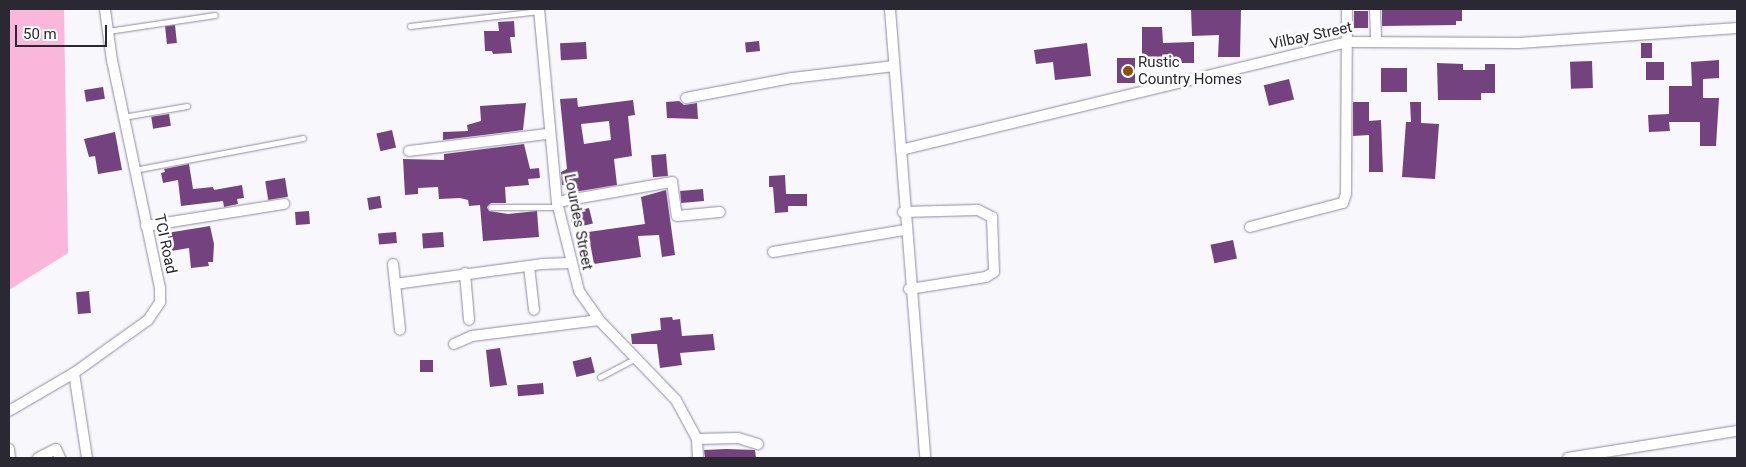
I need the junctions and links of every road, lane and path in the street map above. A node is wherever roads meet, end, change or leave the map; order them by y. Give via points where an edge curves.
1 (105, 9) edge
2 (890, 9) edge
3 (1347, 9) edge
4 (1375, 9) edge
5 (539, 10) edge
6 (215, 15) dead end
7 (410, 26) dead end
8 (1737, 28) edge
9 (108, 31) junction
10 (1376, 40) junction
11 (1347, 42) junction
12 (894, 66) junction
13 (686, 98) dead end
14 (187, 106) dead end
15 (123, 117) junction
16 (548, 134) junction
17 (303, 138) dead end
18 (901, 150) junction
19 (409, 151) dead end
20 (134, 170) junction
21 (284, 204) dead end
22 (557, 205) junction
23 (491, 207) dead end
24 (720, 212) dead end
25 (904, 212) junction
26 (146, 226) junction
27 (1250, 227) dead end
28 (905, 230) junction
29 (773, 252) dead end
30 (570, 263) junction
31 (393, 264) dead end
32 (529, 266) junction
33 (465, 273) junction
34 (395, 284) junction
35 (910, 289) junction
36 (534, 310) dead end
37 (469, 320) dead end
38 (599, 320) junction
39 (400, 330) dead end
40 (454, 344) dead end
41 (636, 358) junction
42 (74, 372) junction
43 (600, 377) dead end
44 (9, 411) edge
45 (1737, 431) edge
46 (697, 439) junction
47 (758, 444) dead end
48 (9, 449) edge
49 (10, 458) edge
50 (38, 458) edge
51 (60, 458) edge
52 (87, 458) edge
53 (698, 458) edge
54 (925, 458) edge
55 (1568, 458) edge

1 - 9 street, TCI Road
2 - 12 street
3 - 11 street
4 - 10 street
5 - 7 lane
5 - 16 street, Lourdes Street
6 - 9 lane
8 - 10 street, Vilbay Street via 1519,42
9 - 15 street, TCI Road
10 - 11 street, Vilbay Street
11 - 18 street, Vilbay Street
11 - 27 street via 1346,194 1343,203
12 - 13 street via 792,78
12 - 18 street
14 - 15 lane
15 - 20 street, TCI Road
16 - 19 street
16 - 22 street, Lourdes Street
17 - 20 lane
18 - 25 street
20 - 26 street, TCI Road
21 - 26 street
22 - 23 lane
22 - 24 street via 672,182 677,216
22 - 30 street, Lourdes Street
25 - 28 street
25 - 35 street via 978,210 992,217 994,272 986,277
26 - 42 street, TCI Road via 160,302 148,320
28 - 29 street
28 - 35 street
30 - 32 street
30 - 38 street, Lourdes Street via 578,291
31 - 34 street
32 - 33 street
32 - 36 street
33 - 34 street
33 - 37 street
34 - 39 street
35 - 54 street
38 - 40 street via 472,336
38 - 41 street, Lourdes Street
41 - 43 lane
41 - 46 street, Lourdes Street via 676,400
42 - 44 street, TCI Road
42 - 52 street
45 - 55 street
46 - 47 street via 738,438
46 - 53 street, Lourdes Street
48 - 49 street
50 - 51 street via 56,449

